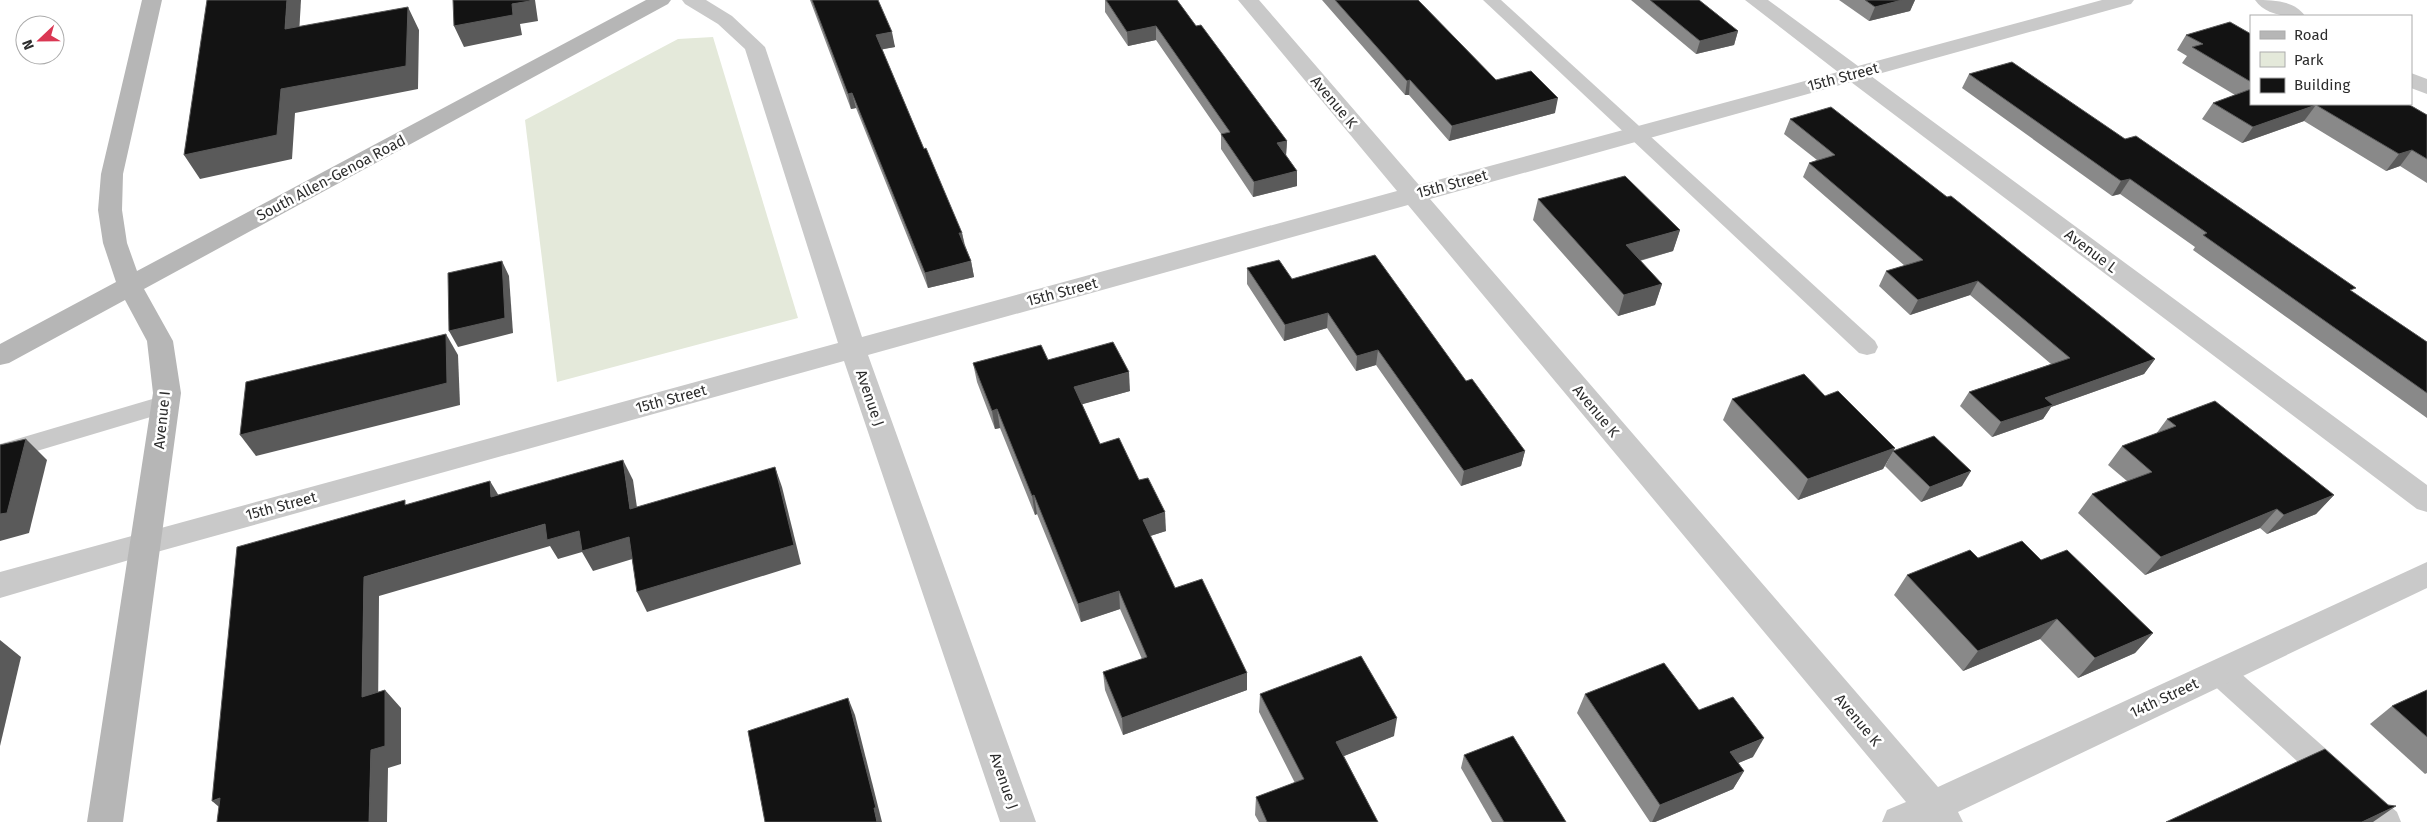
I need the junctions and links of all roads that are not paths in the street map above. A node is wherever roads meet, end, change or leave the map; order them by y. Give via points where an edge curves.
1 (152, 0) edge
2 (661, 0) edge
3 (692, 0) edge
4 (1248, 0) edge
5 (1491, 0) edge
6 (1755, 0) edge
7 (2124, 0) edge
8 (2265, 0) edge
9 (2293, 15) edge
10 (1853, 74) junction
11 (2412, 80) edge
12 (2427, 88) edge
13 (1636, 134) junction
14 (1413, 195) junction
15 (130, 286) junction
16 (1867, 347) dead end
17 (853, 349) junction
18 (0, 356) edge
19 (166, 404) junction
20 (0, 453) edge
21 (2427, 501) edge
22 (146, 543) junction
23 (2427, 574) edge
24 (0, 585) edge
25 (2219, 672) junction
26 (1939, 814) edge
27 (105, 822) edge
28 (1018, 822) edge
29 (1900, 822) edge
30 (2386, 822) edge

1 - 15 street, Avenue I via 112,174 110,210 115,243
2 - 15 street, South Allen-Genoa Road
3 - 17 street, Avenue J via 725,20 755,47
4 - 14 street, Avenue K
5 - 13 lane
6 - 10 street, Avenue L
7 - 10 street, 15th Street
8 - 9 street
10 - 13 street, 15th Street
10 - 21 street, Avenue L
11 - 12 street
13 - 14 street, 15th Street
13 - 16 lane
14 - 17 street, 15th Street
14 - 26 street, Avenue K
15 - 18 street, South Allen-Genoa Road
15 - 19 street, Avenue I via 160,341
17 - 22 street, 15th Street
17 - 28 street, Avenue J
19 - 20 lane
19 - 22 street, Avenue I
22 - 24 street, 15th Street
22 - 27 street, Avenue I
23 - 25 street, 14th Street
25 - 26 street, 14th Street
25 - 30 lane
26 - 29 street, 14th Street

